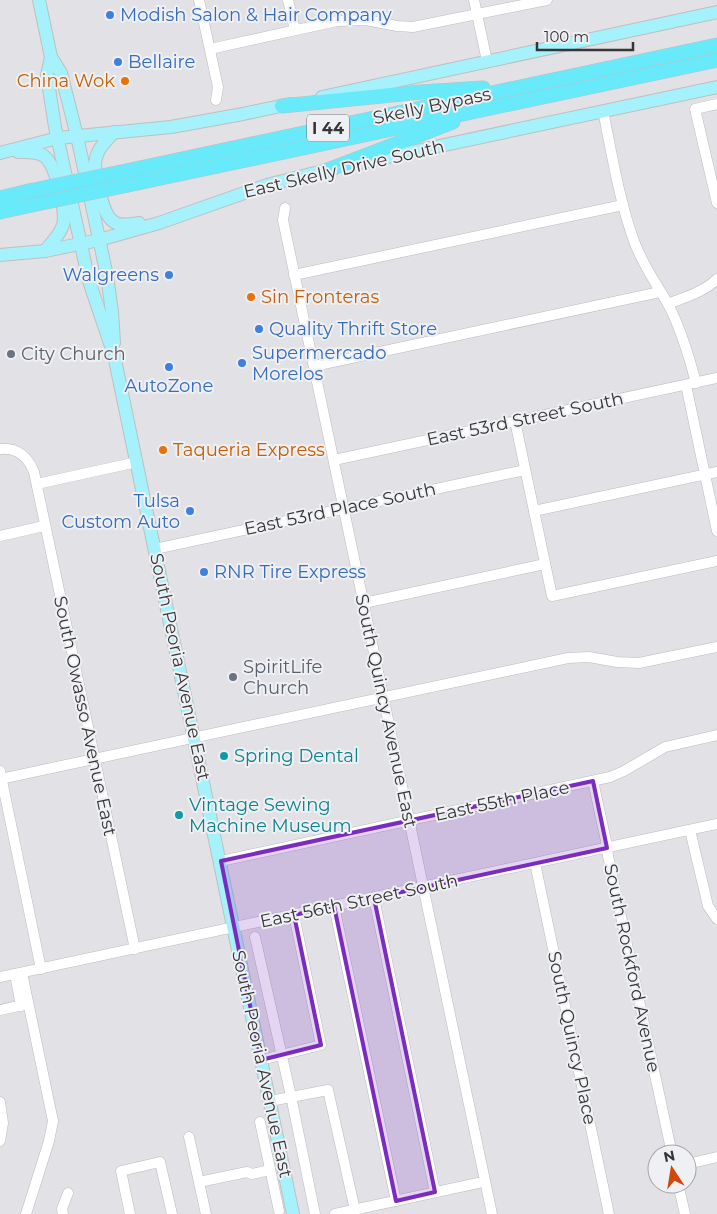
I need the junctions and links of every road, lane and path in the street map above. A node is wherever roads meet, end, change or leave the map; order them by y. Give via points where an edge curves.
1 (39, 0) edge
2 (199, 0) edge
3 (288, 0) edge
4 (474, 0) edge
5 (547, 0) edge
6 (717, 12) edge
7 (477, 15) junction
8 (295, 30) junction
9 (717, 45) edge
10 (210, 49) junction
11 (51, 57) junction
12 (717, 60) edge
13 (486, 61) junction
14 (531, 85) junction
15 (717, 87) edge
16 (216, 100) dead end
17 (717, 104) edge
18 (282, 106) junction
19 (488, 108) junction
20 (603, 111) junction
21 (114, 132) junction
22 (78, 136) junction
23 (58, 138) junction
24 (4, 152) edge
25 (325, 170) junction
26 (0, 198) edge
27 (31, 198) junction
28 (717, 203) edge
29 (624, 205) junction
30 (285, 208) dead end
31 (0, 212) edge
32 (159, 223) junction
33 (99, 240) junction
34 (81, 244) junction
35 (45, 251) junction
36 (0, 255) edge
37 (294, 275) junction
38 (717, 279) edge
39 (660, 292) junction
40 (668, 304) junction
41 (114, 355) junction
42 (314, 366) junction
43 (717, 378) edge
44 (691, 384) junction
45 (515, 421) junction
46 (0, 448) edge
47 (334, 460) junction
48 (136, 462) junction
49 (525, 470) junction
50 (717, 472) edge
51 (705, 474) junction
52 (37, 484) junction
53 (344, 508) junction
54 (534, 511) junction
55 (44, 526) junction
56 (717, 531) edge
57 (0, 536) edge
58 (155, 549) junction
59 (717, 561) edge
60 (545, 564) junction
61 (364, 603) junction
62 (717, 647) edge
63 (383, 698) junction
64 (717, 735) edge
65 (195, 738) junction
66 (95, 758) junction
67 (0, 776) edge
68 (594, 781) junction
69 (408, 820) junction
70 (717, 824) edge
71 (690, 830) junction
72 (607, 848) junction
73 (221, 861) junction
74 (535, 862) junction
75 (423, 887) junction
76 (374, 898) junction
77 (334, 906) junction
78 (294, 915) junction
79 (717, 919) edge
80 (234, 928) junction
81 (255, 937) dead end
82 (135, 949) junction
83 (41, 969) junction
84 (18, 973) junction
85 (0, 977) edge
86 (25, 1005) junction
87 (0, 1010) edge
88 (281, 1055) junction
89 (261, 1060) junction
90 (291, 1096) junction
91 (270, 1101) junction
92 (0, 1102) edge
93 (260, 1122) dead end
94 (189, 1137) dead end
95 (0, 1141) edge
96 (670, 1144) edge
97 (717, 1157) edge
98 (697, 1162) edge
99 (283, 1164) junction
100 (270, 1167) junction
101 (199, 1182) junction
102 (478, 1183) dead end
103 (435, 1192) junction
104 (68, 1193) dead end
105 (680, 1194) edge
106 (396, 1201) junction
107 (355, 1210) junction
108 (279, 1211) dead end
109 (26, 1214) edge
110 (63, 1214) edge
111 (130, 1214) edge
112 (172, 1214) edge
113 (206, 1214) edge
114 (293, 1214) edge
115 (315, 1214) edge
116 (335, 1214) edge
117 (492, 1214) edge
118 (609, 1214) edge
119 (685, 1214) edge

1 - 11 main road, South Peoria Avenue East
2 - 10 street
3 - 8 street
4 - 7 street
5 - 7 street
6 - 13 main road
7 - 8 street via 413,26 353,20
7 - 13 street
8 - 10 street
9 - 14 highway, Skelly Bypass / I 44
10 - 16 street via 218,87
11 - 22 main road, South Peoria Avenue East via 61,73
11 - 23 main road, South Peoria Avenue East via 47,75
12 - 19 highway, Skelly Bypass / I 44
13 - 18 main road
14 - 18 highway
14 - 27 highway, Skelly Bypass / I 44, bridge via 126,170
15 - 20 main road, East Skelly Drive South
17 - 28 street via 695,109
18 - 21 main road via 182,125
19 - 25 highway
19 - 27 highway, Skelly Bypass / I 44, bridge via 128,185
20 - 25 main road, East Skelly Drive South
20 - 29 street
21 - 22 main road
21 - 32 main road via 95,159 106,214 117,224
22 - 23 main road
22 - 33 main road, South Peoria Avenue East
23 - 24 main road
23 - 34 main road, South Peoria Avenue East
24 - 35 main road via 33,152 47,158 53,168 64,220 60,233
25 - 32 main road, East Skelly Drive South via 267,185
26 - 27 highway, Skelly Bypass / I 44
27 - 31 highway, Skelly Bypass / I 44
29 - 37 street
29 - 39 street via 634,242
30 - 37 street, South Quincy Avenue East via 283,220
32 - 33 main road, East Skelly Drive South
33 - 34 main road, East Skelly Drive South
33 - 41 main road, South Peoria Avenue East via 111,301
34 - 35 main road, East Skelly Drive South
34 - 41 main road, South Peoria Avenue East via 93,295
35 - 36 main road, East Skelly Drive South
37 - 42 street, South Quincy Avenue East
38 - 40 street via 702,290
39 - 40 street
39 - 42 street
40 - 44 street via 681,334
41 - 48 main road, South Peoria Avenue East
42 - 47 street, South Quincy Avenue East
43 - 44 street, East 53rd Street South
44 - 45 street, East 53rd Street South
44 - 51 street
45 - 47 street, East 53rd Street South
45 - 49 street
46 - 52 street via 24,456 31,465
47 - 53 street, South Quincy Avenue East
48 - 52 street
48 - 58 main road, South Peoria Avenue East
49 - 53 street, East 53rd Place South
49 - 54 street
50 - 51 street
51 - 54 street
51 - 56 street
52 - 55 street, South Owasso Avenue East
53 - 58 street, East 53rd Place South
53 - 61 street, South Quincy Avenue East
54 - 60 street
55 - 57 street
55 - 66 street, South Owasso Avenue East
58 - 65 main road, South Peoria Avenue East
59 - 60 street via 552,596
60 - 61 street
61 - 63 street, South Quincy Avenue East
62 - 63 street via 639,663 589,656 568,658
63 - 65 street
63 - 69 street, South Quincy Avenue East
64 - 68 street, East 55th Place via 665,747 624,771
65 - 66 street
65 - 73 main road, South Peoria Avenue East
66 - 67 street
66 - 82 street, South Owasso Avenue East
67 - 83 street
68 - 69 street, East 55th Place
68 - 72 street, South Rockford Avenue
69 - 73 street, East 55th Place
69 - 75 street, South Quincy Avenue East
70 - 71 street, East 56th Street South
71 - 72 street, East 56th Street South
71 - 79 street via 708,906
72 - 74 street, East 56th Street South
72 - 96 street, South Rockford Avenue
73 - 80 main road, South Peoria Avenue East
74 - 75 street, East 56th Street South
74 - 118 street, South Quincy Place
75 - 76 street, East 56th Street South
75 - 117 street, South Quincy Avenue East
76 - 77 street, East 56th Street South
76 - 103 street
77 - 78 street, East 56th Street South
77 - 106 street
78 - 80 street, East 56th Street South
78 - 88 street via 321,1045
80 - 82 street, East 56th Street South
80 - 89 main road, South Peoria Avenue East
81 - 88 street, South Peoria Avenue East
82 - 83 street, East 56th Street South
83 - 84 street, East 56th Street South
84 - 85 street, East 56th Street South
84 - 86 street
86 - 87 street
86 - 109 street via 53,1121
88 - 89 street
88 - 90 street, South Peoria Avenue East
89 - 91 main road, South Peoria Avenue East
90 - 91 street
90 - 107 street via 328,1090
90 - 115 street, South Peoria Avenue East
91 - 99 main road, South Peoria Avenue East
92 - 95 street via 3,1123
93 - 100 street
94 - 101 street
97 - 98 street
99 - 100 street
99 - 114 main road, South Peoria Avenue East
100 - 101 street via 251,1168 247,1172
100 - 108 street
101 - 113 street
102 - 103 street
103 - 106 street
104 - 110 street
105 - 119 street
106 - 107 street
107 - 116 street
111 - 112 street via 121,1171 160,1162

